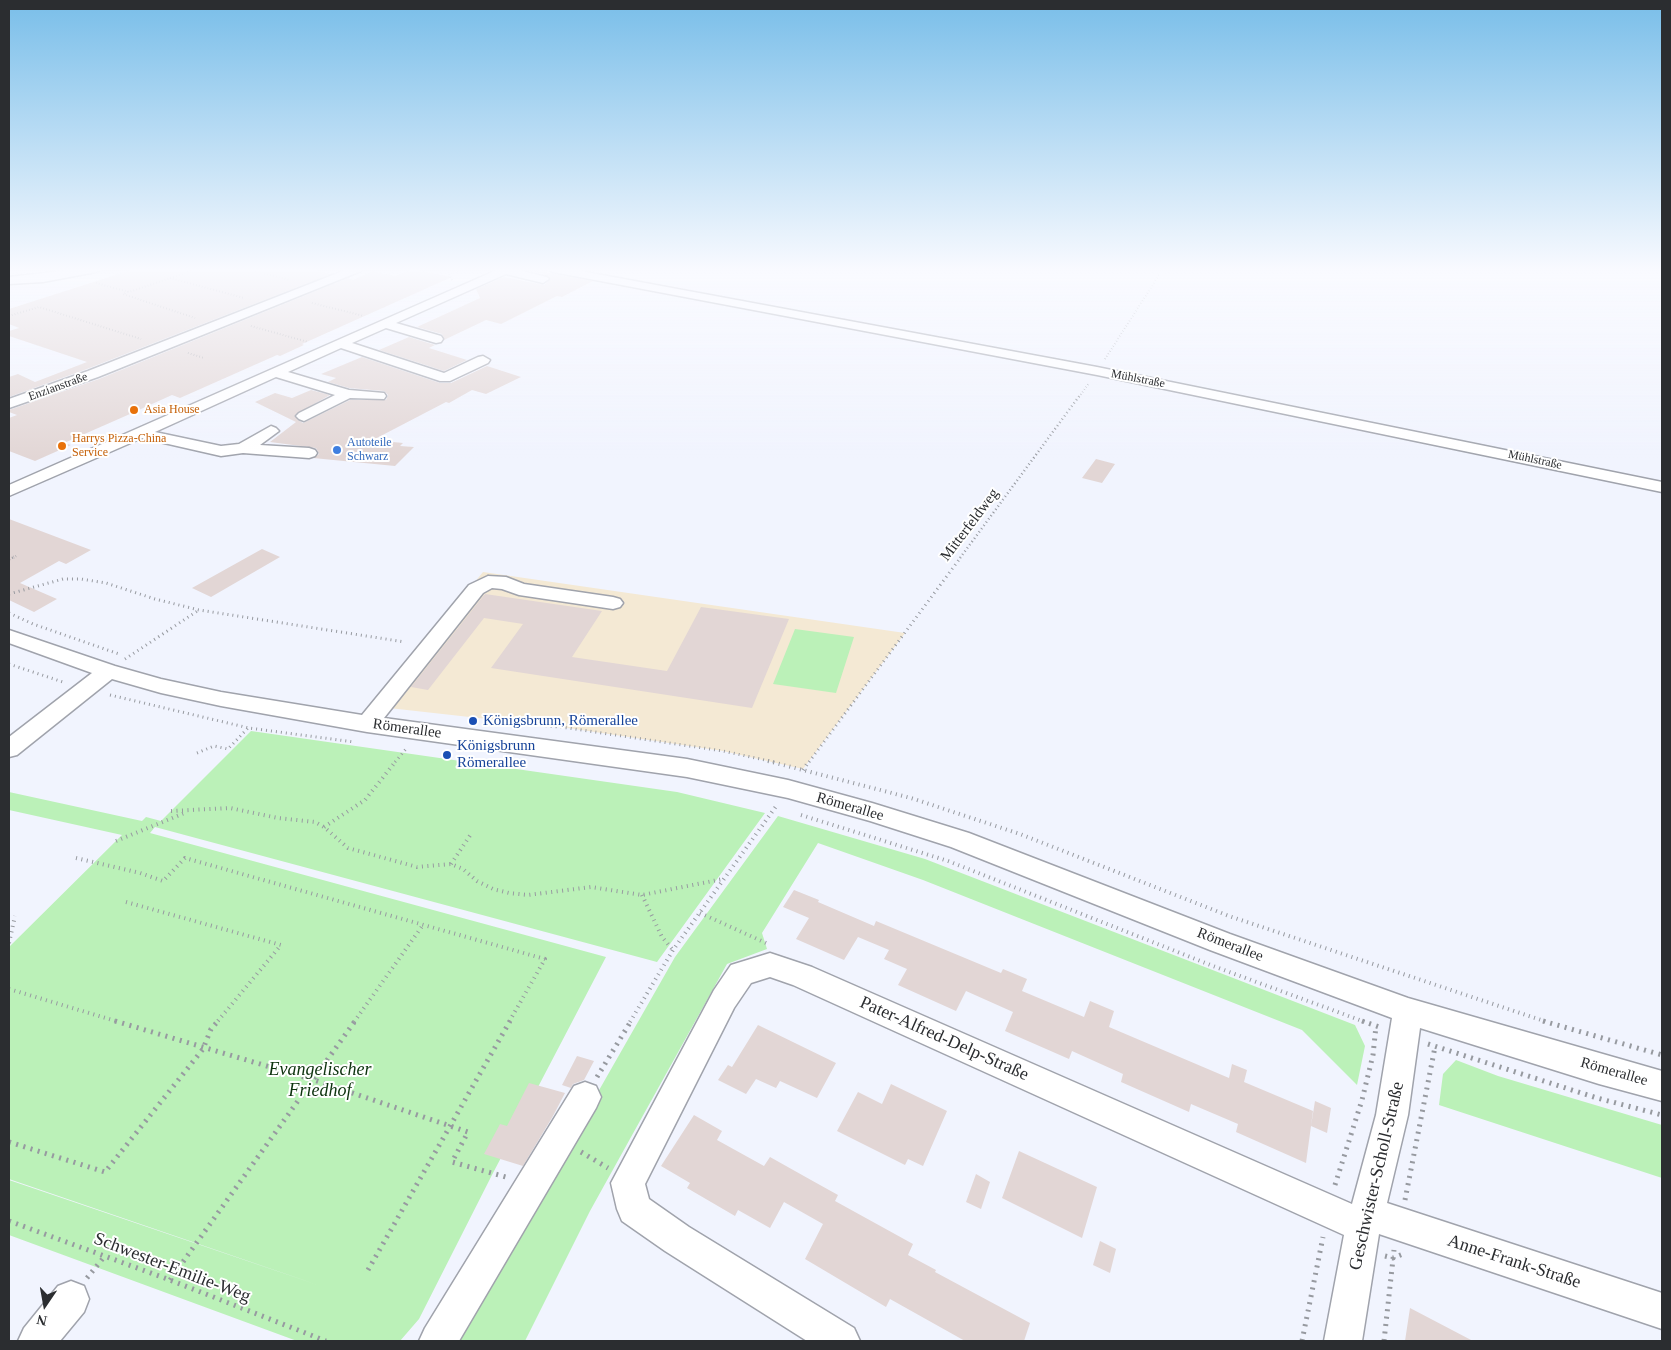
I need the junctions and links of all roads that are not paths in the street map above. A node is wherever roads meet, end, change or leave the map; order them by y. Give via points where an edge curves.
1 (198, 332) edge
2 (368, 332) edge
3 (412, 332) edge
4 (880, 332) edge
5 (436, 339) dead end
6 (337, 346) junction
7 (483, 360) dead end
8 (278, 373) junction
9 (348, 394) junction
10 (380, 396) dead end
11 (11, 401) edge
12 (304, 416) dead end
13 (146, 430) junction
14 (271, 431) dead end
15 (243, 448) junction
16 (308, 453) dead end
17 (1662, 487) edge
18 (9, 491) edge
19 (9, 499) edge
20 (613, 603) dead end
21 (9, 636) edge
22 (108, 671) junction
23 (362, 733) junction
24 (9, 750) edge
25 (1406, 1030) junction
26 (1662, 1086) edge
27 (585, 1096) road end
28 (1365, 1219) junction
29 (71, 1299) dead end
30 (1662, 1311) edge
31 (37, 1341) edge
32 (438, 1341) edge
33 (841, 1341) edge
34 (1343, 1341) edge

1 - 11 street, Enzianstraße
2 - 6 street
3 - 5 street
4 - 17 street, Mühlstraße via 1097,370
6 - 7 street via 445,378
6 - 8 street
8 - 9 street
8 - 13 street
9 - 10 street
9 - 12 street
13 - 15 street via 221,451
13 - 18 street
13 - 19 street
14 - 15 street
15 - 16 street
20 - 23 street via 519,590 506,582 488,582 476,589
21 - 22 street, Römerallee
22 - 23 street, Römerallee
22 - 24 street
23 - 25 street, Römerallee via 687,768 786,805 872,812 960,840 1220,942
25 - 26 street, Römerallee via 1599,1068
25 - 28 street, Geschwister-Scholl-Straße via 1392,1114
27 - 32 street
28 - 30 street, Anne-Frank-Straße via 1399,1225
28 - 33 street, Pater-Alfred-Delp-Straße via 1329,1211 802,976 770,965 741,974 724,999 628,1184 634,1209
28 - 34 street, Geschwister-Scholl-Straße
29 - 31 street

